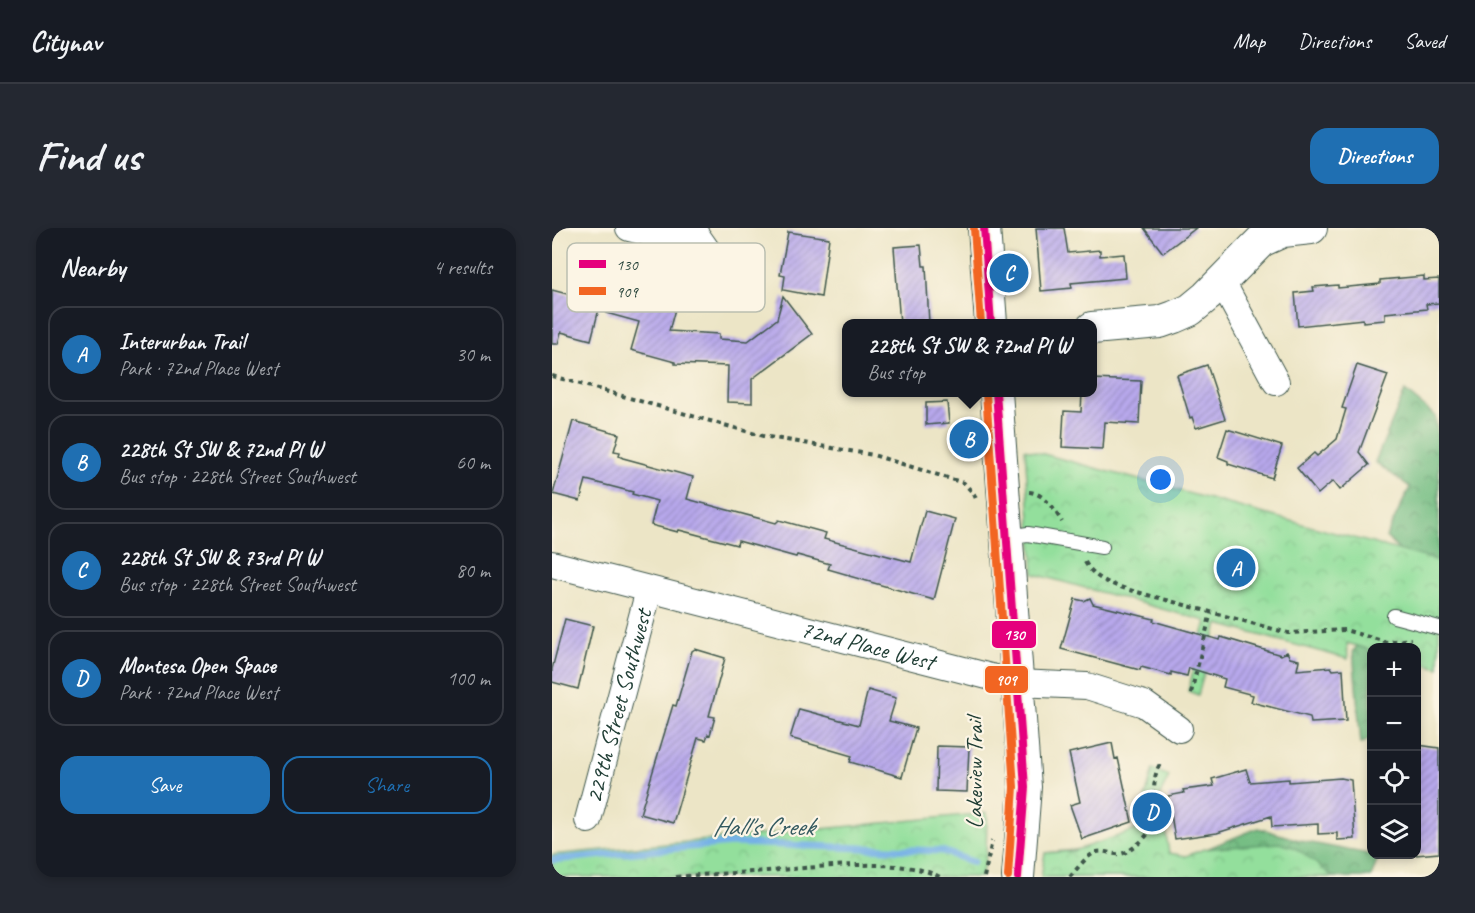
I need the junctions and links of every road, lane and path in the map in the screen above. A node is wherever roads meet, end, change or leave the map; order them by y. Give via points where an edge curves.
1 (629, 228) edge
2 (984, 228) edge
3 (1311, 228) edge
4 (692, 229) edge
5 (702, 243) edge
6 (1222, 282) junction
7 (991, 319) edge
8 (1097, 328) edge
9 (552, 376) edge
10 (1276, 382) dead end
11 (996, 397) edge
12 (1024, 491) dead end
13 (974, 494) dead end
14 (1005, 537) junction
15 (1074, 542) junction
16 (1102, 547) dead end
17 (552, 564) edge
18 (649, 590) junction
19 (1211, 612) junction
20 (1394, 616) dead end
21 (1439, 628) edge
22 (1416, 638) dead end
23 (1017, 683) junction
24 (1191, 693) dead end
25 (1179, 729) dead end
26 (1160, 764) dead end
27 (588, 820) dead end
28 (993, 836) dead end
29 (676, 877) edge
30 (940, 877) edge
31 (984, 877) edge
32 (1018, 877) edge
33 (1070, 877) edge

1 - 4 street via 664,237
2 - 7 street
3 - 6 street via 1283,231 1261,241
4 - 5 street
6 - 8 street via 1190,310 1174,318
6 - 10 street
9 - 13 path via 763,436 873,455 964,483
11 - 14 street
12 - 15 path via 1036,492 1047,502
14 - 15 lane via 1028,534
14 - 23 street
15 - 16 lane
15 - 19 path via 1091,572 1102,580
17 - 18 street, 72nd Place West
18 - 23 street, 72nd Place West
18 - 27 street, 229th Street Southwest
19 - 22 path via 1288,633 1345,630 1386,642
19 - 24 path
20 - 21 lane
23 - 25 street, 72nd Place West via 1087,686 1144,704
23 - 32 street via 1025,787
26 - 33 path via 1149,831 1120,854 1096,852
28 - 31 path, Lakeview Trail
29 - 30 path via 860,864 899,866

